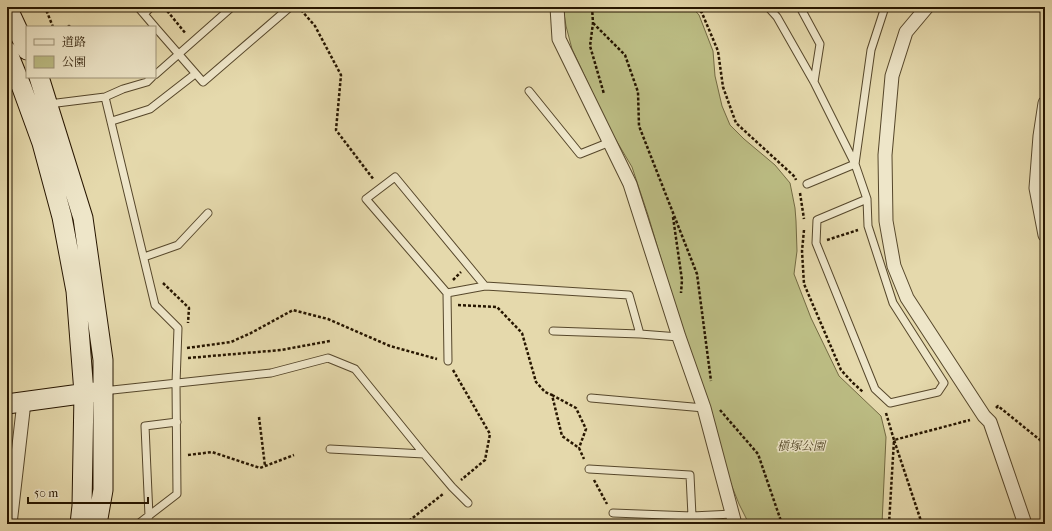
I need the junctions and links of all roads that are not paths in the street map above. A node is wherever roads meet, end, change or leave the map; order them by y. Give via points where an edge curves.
1 (7, 7) edge
2 (138, 7) edge
3 (151, 7) edge
4 (232, 7) edge
5 (290, 7) edge
6 (557, 7) edge
7 (768, 7) edge
8 (800, 7) edge
9 (885, 7) edge
10 (927, 7) edge
11 (144, 14) junction
12 (154, 26) edge
13 (156, 28) edge
14 (26, 48) edge
15 (7, 51) edge
16 (178, 55) junction
17 (156, 74) edge
18 (195, 74) junction
19 (39, 78) edge
20 (151, 78) edge
21 (814, 82) junction
22 (529, 91) dead end
23 (105, 97) junction
24 (1045, 103) edge
25 (47, 104) junction
26 (112, 121) junction
27 (610, 142) junction
28 (855, 164) junction
29 (1041, 168) edge
30 (807, 184) dead end
31 (867, 199) junction
32 (208, 213) dead end
33 (1045, 235) edge
34 (144, 257) junction
35 (485, 286) junction
36 (446, 291) junction
37 (907, 298) junction
38 (893, 303) junction
39 (553, 331) dead end
40 (640, 334) junction
41 (679, 337) junction
42 (448, 361) dead end
43 (176, 383) junction
44 (103, 391) junction
45 (84, 393) junction
46 (591, 398) dead end
47 (16, 403) edge
48 (704, 408) junction
49 (177, 422) junction
50 (330, 449) dead end
51 (424, 454) junction
52 (588, 469) road end
53 (468, 503) dead end
54 (613, 513) road end
55 (149, 516) junction
56 (692, 516) junction
57 (9, 519) edge
58 (734, 519) edge
59 (80, 524) edge
60 (97, 524) edge
61 (138, 524) edge
62 (1025, 524) edge

1 - 14 street
2 - 11 lane
3 - 11 lane
4 - 16 lane
5 - 18 lane via 203,82
6 - 27 street via 559,39
7 - 21 lane via 777,17
8 - 21 lane via 820,44
9 - 28 lane via 871,50
10 - 37 street via 906,32 892,76 885,155 886,221 894,266
11 - 12 lane
13 - 16 lane
15 - 45 street via 42,143 62,217 76,291
16 - 17 lane
16 - 18 lane
18 - 26 lane via 150,109
19 - 25 street
20 - 23 lane via 147,82
21 - 28 lane
22 - 27 lane via 580,154
23 - 25 lane
23 - 26 lane
24 - 29 street
25 - 44 street via 83,218 103,360
26 - 34 lane
27 - 41 street via 630,184
28 - 30 lane
28 - 31 lane
29 - 33 street via 1036,188
31 - 38 lane via 868,226
31 - 38 lane via 817,220 816,243 875,389 890,403 938,392 944,383
32 - 34 lane via 178,246
34 - 43 lane via 155,305 178,328
35 - 36 lane
35 - 36 lane via 395,177 366,199
35 - 40 lane via 629,295
36 - 42 lane
37 - 38 lane
37 - 62 street via 990,422
39 - 40 lane
40 - 41 lane
41 - 48 street
43 - 44 lane
43 - 49 lane
43 - 51 lane via 271,373 328,358 356,369
44 - 45 street
44 - 60 street via 103,490
45 - 47 street
45 - 59 street
46 - 48 lane
47 - 57 street
48 - 58 street
49 - 55 lane via 177,494
49 - 55 lane via 145,426
50 - 51 lane
51 - 53 lane
52 - 56 lane via 690,475
54 - 56 lane
55 - 61 lane
56 - 58 lane

